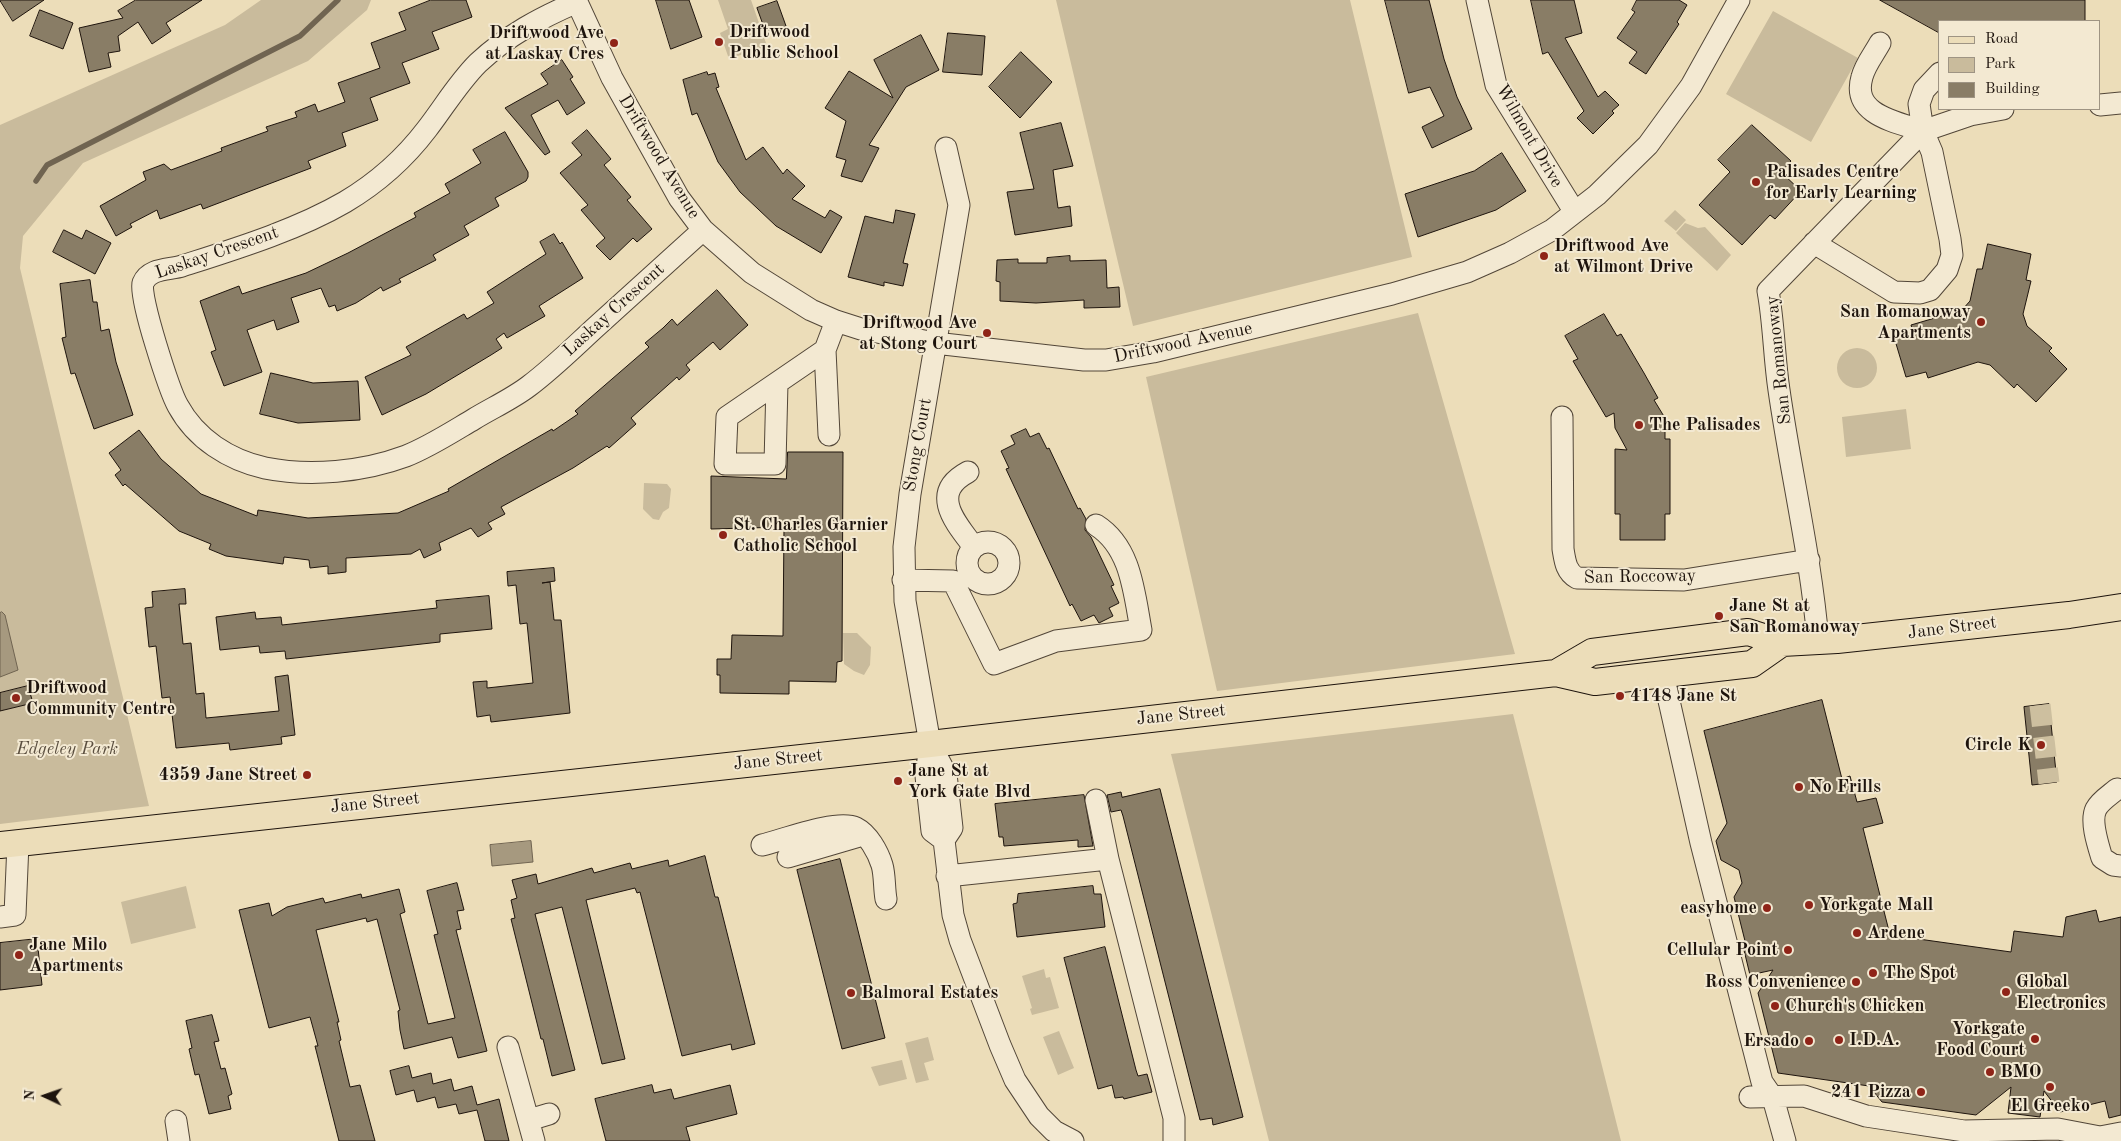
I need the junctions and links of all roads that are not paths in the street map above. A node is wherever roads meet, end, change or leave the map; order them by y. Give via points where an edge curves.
1 (1477, 0) edge
2 (1739, 0) edge
3 (577, 1) edge
4 (1880, 43) dead end
5 (1938, 75) edge
6 (2121, 103) edge
7 (2101, 105) edge
8 (1998, 110) edge
9 (1923, 131) junction
10 (946, 148) dead end
11 (1574, 211) junction
12 (702, 230) junction
13 (1814, 243) junction
14 (836, 321) junction
15 (936, 344) junction
16 (825, 350) junction
17 (777, 382) dead end
18 (1562, 417) dead end
19 (829, 435) dead end
20 (968, 472) dead end
21 (1096, 525) dead end
22 (974, 547) junction
23 (1808, 560) junction
24 (962, 578) junction
25 (904, 580) junction
26 (2121, 607) edge
27 (1818, 641) junction
28 (1782, 643) junction
29 (1658, 644) junction
30 (1556, 673) junction
31 (1663, 674) junction
32 (930, 744) junction
33 (2116, 789) dead end
34 (1096, 800) dead end
35 (863, 835) junction
36 (9, 844) edge
37 (762, 845) dead end
38 (788, 857) dead end
39 (1108, 859) junction
40 (2121, 866) edge
41 (947, 876) junction
42 (886, 899) dead end
43 (0, 917) edge
44 (508, 1047) dead end
45 (1750, 1097) dead end
46 (1773, 1098) junction
47 (549, 1114) dead end
48 (529, 1120) junction
49 (2121, 1132) edge
50 (1049, 1136) edge
51 (2101, 1139) edge
52 (534, 1141) edge
53 (1073, 1141) edge
54 (1174, 1141) edge
55 (1785, 1141) edge

1 - 11 street, Wilmont Drive via 1496,85
2 - 11 street, Driftwood Avenue via 1691,86 1662,128 1625,170 1597,196
3 - 12 street, Driftwood Avenue via 639,129
3 - 12 street, Laskay Crescent via 533,21 488,54 464,78 403,157 355,196 290,227 146,278 142,285 142,300 171,392 182,414 197,433 229,455 276,470 355,469 406,456 533,383
4 - 9 street via 1862,75 1859,88 1862,99 1877,116
5 - 9 street via 1924,90 1919,104
6 - 7 street
8 - 9 street, San Romanoway via 1970,115
9 - 13 street, San Romanoway
9 - 13 street via 1932,152 1952,255 1947,270 1930,290 1894,292
10 - 15 street, Stong Court via 959,205
11 - 15 street, Driftwood Avenue via 1552,230 1467,272 1374,298 1137,355 1084,360
12 - 14 street, Driftwood Avenue via 772,287
13 - 23 street, San Romanoway via 1768,292 1778,387
14 - 15 street, Driftwood Avenue
14 - 16 street
15 - 25 street, Stong Court via 910,494
16 - 17 street
16 - 19 street
18 - 23 street, San Roccoway via 1563,549 1571,575 1577,578 1684,580
20 - 22 street via 958,478 947,499 954,521
21 - 24 street via 1118,544 1126,562 1141,630 1056,640 994,664
22 - 24 street
22 - 24 street via 986,541 999,544 1008,555 1009,568 1002,580 989,584
23 - 27 street, San Romanoway
24 - 25 street
25 - 32 street, Stong Court
26 - 27 main road, Jane Street
27 - 28 main road, Jane Street
28 - 29 main road, Jane Street via 1748,632
28 - 31 main road, Jane Street via 1752,664
29 - 30 main road, Jane Street via 1592,652
29 - 31 main road
30 - 31 main road, Jane Street via 1595,682
30 - 32 main road, Jane Street
31 - 46 street via 1701,842 1762,1082
32 - 36 main road, Jane Street
32 - 41 street, Stong Court via 946,774 952,828 944,840
33 - 40 street via 2098,806 2095,822 2102,858
34 - 39 street
35 - 37 street via 855,828 840,825
35 - 38 street
35 - 42 street via 877,852 883,867
36 - 43 street via 15,915
39 - 41 street
39 - 54 street via 1174,1118
41 - 50 street via 960,940 1000,1046 1015,1080
44 - 48 street
45 - 46 street
46 - 51 street via 1804,1096 1866,1116 1964,1131 2058,1129
46 - 55 street
47 - 48 street
48 - 52 street
49 - 51 street
50 - 53 street

